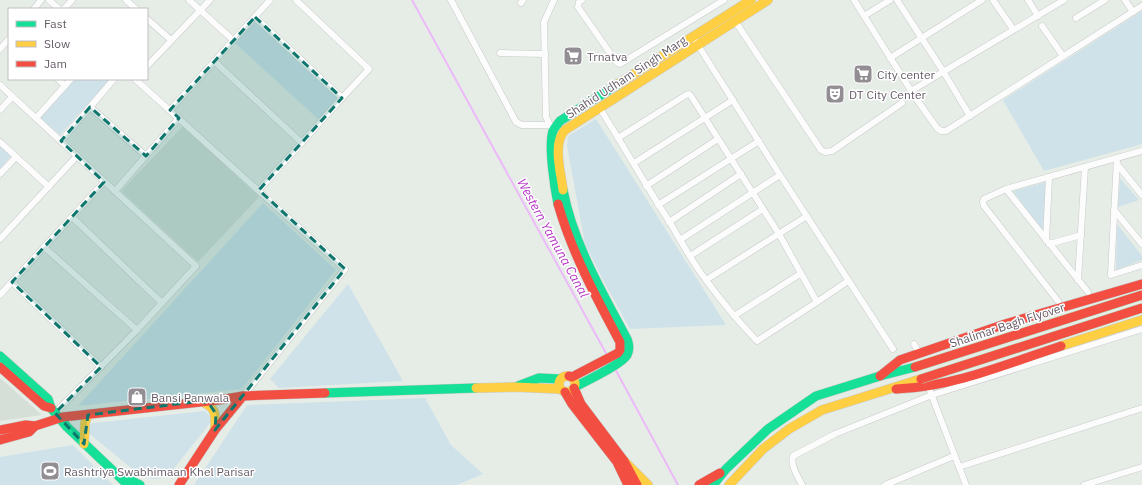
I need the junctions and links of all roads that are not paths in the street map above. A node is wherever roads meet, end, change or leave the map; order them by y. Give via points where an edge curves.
1 (41, 0) edge
2 (50, 0) edge
3 (72, 0) edge
4 (126, 0) edge
5 (189, 0) edge
6 (210, 0) edge
7 (270, 0) edge
8 (296, 0) edge
9 (451, 0) edge
10 (554, 0) edge
11 (582, 0) edge
12 (724, 0) edge
13 (751, 0) edge
14 (768, 0) edge
15 (854, 0) edge
16 (890, 0) edge
17 (897, 0) edge
18 (982, 0) edge
19 (993, 0) edge
20 (1028, 0) edge
21 (1064, 0) edge
22 (1105, 0) edge
23 (1125, 0) edge
24 (1142, 6) edge
25 (35, 8) edge
26 (58, 8) edge
27 (65, 8) edge
28 (135, 8) edge
29 (201, 11) junction
30 (1133, 12) junction
31 (864, 16) junction
32 (1038, 16) junction
33 (255, 17) junction
34 (1076, 18) dead end
35 (148, 20) edge
36 (735, 21) junction
37 (1042, 26) dead end
38 (1013, 29) junction
39 (921, 38) junction
40 (8, 40) edge
41 (171, 40) junction
42 (233, 40) junction
43 (696, 41) junction
44 (0, 49) edge
45 (500, 53) dead end
46 (545, 54) junction
47 (1063, 56) junction
48 (890, 58) junction
49 (214, 61) junction
50 (148, 65) edge
51 (943, 71) junction
52 (59, 80) edge
53 (70, 80) edge
54 (113, 80) edge
55 (137, 80) edge
56 (65, 86) junction
57 (1, 87) edge
58 (911, 91) junction
59 (12, 97) junction
60 (342, 98) junction
61 (733, 100) junction
62 (902, 103) dead end
63 (90, 107) junction
64 (599, 107) junction
65 (0, 110) edge
66 (170, 110) junction
67 (970, 116) junction
68 (36, 118) junction
69 (179, 118) junction
70 (704, 118) junction
71 (551, 128) junction
72 (559, 138) junction
73 (618, 138) junction
74 (718, 139) junction
75 (61, 141) junction
76 (758, 141) junction
77 (0, 142) edge
78 (302, 142) junction
79 (1142, 151) edge
80 (77, 156) junction
81 (146, 156) junction
82 (16, 157) junction
83 (731, 159) junction
84 (1117, 161) junction
85 (634, 164) junction
86 (1085, 167) junction
87 (0, 174) edge
88 (741, 174) junction
89 (780, 175) junction
90 (1049, 177) junction
91 (104, 182) junction
92 (49, 186) junction
93 (646, 186) junction
94 (1006, 189) junction
95 (259, 190) junction
96 (115, 191) junction
97 (752, 193) junction
98 (1142, 195) edge
99 (658, 205) junction
100 (763, 209) junction
101 (1114, 210) junction
102 (807, 216) junction
103 (72, 217) junction
104 (669, 222) junction
105 (779, 234) junction
106 (1081, 235) junction
107 (1, 236) edge
108 (680, 240) junction
109 (1048, 242) junction
110 (1142, 244) edge
111 (44, 247) junction
112 (690, 256) junction
113 (1142, 265) edge
114 (800, 274) junction
115 (706, 280) junction
116 (1078, 280) junction
117 (848, 281) junction
118 (12, 282) junction
119 (1142, 284) edge
120 (1088, 292) dead end
121 (0, 295) edge
122 (1142, 295) edge
123 (1058, 301) dead end
124 (817, 302) junction
125 (162, 303) junction
126 (1142, 308) edge
127 (734, 316) junction
128 (1142, 320) edge
129 (1142, 329) edge
130 (137, 330) junction
131 (914, 344) dead end
132 (893, 349) dead end
133 (919, 353) junction
134 (0, 356) edge
135 (621, 356) junction
136 (0, 367) edge
137 (101, 367) junction
138 (880, 376) junction
139 (567, 387) junction
140 (889, 389) junction
141 (930, 391) junction
142 (243, 396) junction
143 (201, 401) junction
144 (1142, 408) edge
145 (56, 413) junction
146 (88, 415) junction
147 (35, 426) junction
148 (0, 430) edge
149 (215, 430) junction
150 (0, 440) edge
151 (84, 444) junction
152 (954, 456) junction
153 (624, 461) junction
154 (959, 467) junction
155 (1142, 467) edge
156 (726, 469) junction
157 (116, 473) junction
158 (187, 474) junction
159 (732, 483) edge
160 (128, 485) edge
161 (140, 485) edge
162 (173, 485) edge
163 (179, 485) edge
164 (628, 485) edge
165 (637, 485) edge
166 (648, 485) edge
167 (700, 485) edge
168 (714, 485) edge
169 (802, 485) edge
170 (885, 485) edge
171 (966, 485) edge
172 (1084, 485) edge

1 - 25 street
2 - 26 street
3 - 27 street
4 - 28 street
5 - 29 street
6 - 29 street
7 - 33 street
8 - 60 street via 369,69
9 - 71 street via 516,122
10 - 46 street via 544,22
11 - 12 street via 578,7 620,64
13 - 43 street, Shahid Udham Singh Marg
14 - 36 street, Shahid Udham Singh Marg
15 - 31 street
16 - 31 street
17 - 39 street
18 - 39 street
19 - 38 street
20 - 32 street
21 - 32 street
22 - 34 street
23 - 30 street
24 - 30 street
29 - 41 street
29 - 42 street
30 - 47 street
31 - 48 street
32 - 38 street
33 - 42 street
33 - 60 street
35 - 41 street
36 - 43 street, Shahid Udham Singh Marg
36 - 62 street via 821,150 825,152 832,151
37 - 47 street
38 - 51 street
39 - 48 street
39 - 51 street
40 - 44 street
41 - 50 street
42 - 49 street
43 - 61 street
43 - 64 street, Shahid Udham Singh Marg
43 - 71 street, Shahid Udham Singh Marg
45 - 46 street
46 - 71 street via 546,117
47 - 67 street
48 - 58 street
49 - 66 street
49 - 78 street
51 - 58 street
51 - 67 street
52 - 56 street
53 - 56 street
54 - 63 street
55 - 66 street
56 - 68 street
57 - 59 street
58 - 67 street via 941,131 946,131
59 - 65 street
59 - 68 street
60 - 78 street
61 - 70 street
61 - 76 street
63 - 75 street
63 - 81 street
64 - 72 street, Shahid Udham Singh Marg via 562,133
64 - 73 street
66 - 69 street
68 - 75 street
69 - 81 street
69 - 95 street
70 - 73 street via 688,94
70 - 74 street
70 - 85 street
71 - 72 street
71 - 135 street via 552,164 561,214 589,285 620,342
72 - 135 street via 559,161 567,207 596,281 628,339 629,352
73 - 85 street
74 - 83 street
74 - 93 street
75 - 80 street
76 - 83 street
76 - 89 street
77 - 82 street
78 - 95 street
79 - 84 street
80 - 91 street
80 - 92 street
81 - 96 street
82 - 87 street
82 - 92 street
83 - 88 street
83 - 99 street
84 - 86 street
84 - 98 street
84 - 101 street
85 - 93 street
86 - 90 street
86 - 106 street
88 - 97 street
88 - 104 street
89 - 97 street
89 - 102 street
90 - 94 street
90 - 109 street
91 - 96 street
91 - 103 street
92 - 107 street
93 - 99 street
94 - 109 street
94 - 123 street via 984,199 984,206
95 - 142 street via 345,269
96 - 125 street via 196,266
97 - 100 street
97 - 108 street
99 - 104 street
100 - 105 street
100 - 112 street
101 - 110 street
101 - 113 street via 1111,275
102 - 105 street
102 - 117 street
103 - 111 street
103 - 125 street
104 - 108 street
105 - 114 street
105 - 115 street
106 - 109 street
106 - 116 street
108 - 112 street
109 - 116 street
111 - 118 street
111 - 130 street
112 - 115 street
114 - 124 street
114 - 127 street
115 - 127 street
116 - 120 street
117 - 124 street
117 - 132 street
118 - 121 street
118 - 137 street
119 - 133 street via 1005,324
122 - 138 street, Shalimar Bagh Flyover, bridge
124 - 127 street via 757,341
125 - 130 street
126 - 140 street, Shalimar Bagh Flyover, bridge
128 - 141 street
129 - 141 street
130 - 137 street
131 - 133 street
133 - 138 street via 900,360
134 - 145 street via 48,399
135 - 139 street via 603,372
135 - 139 street via 600,362 572,377 562,377
136 - 145 street via 44,406
137 - 145 street
138 - 156 street, Shalimar Bagh Flyover via 816,396 768,429
139 - 142 street
139 - 153 street
139 - 164 street via 572,404 617,462
140 - 141 street via 920,388
140 - 159 street, Shalimar Bagh Flyover via 822,410 763,449
141 - 152 street
141 - 169 street via 793,456 792,466
142 - 143 street
142 - 149 street
143 - 146 street
143 - 149 street via 210,405 216,414
144 - 154 street
145 - 146 street
145 - 147 street
145 - 151 street
146 - 151 street
147 - 148 street via 26,425
147 - 150 street via 29,432
149 - 158 street
151 - 157 street
152 - 154 street
152 - 170 street
153 - 165 street
153 - 166 street
154 - 171 street
155 - 172 street
156 - 167 street
156 - 168 street
157 - 160 street
157 - 161 street
158 - 162 street
158 - 163 street

